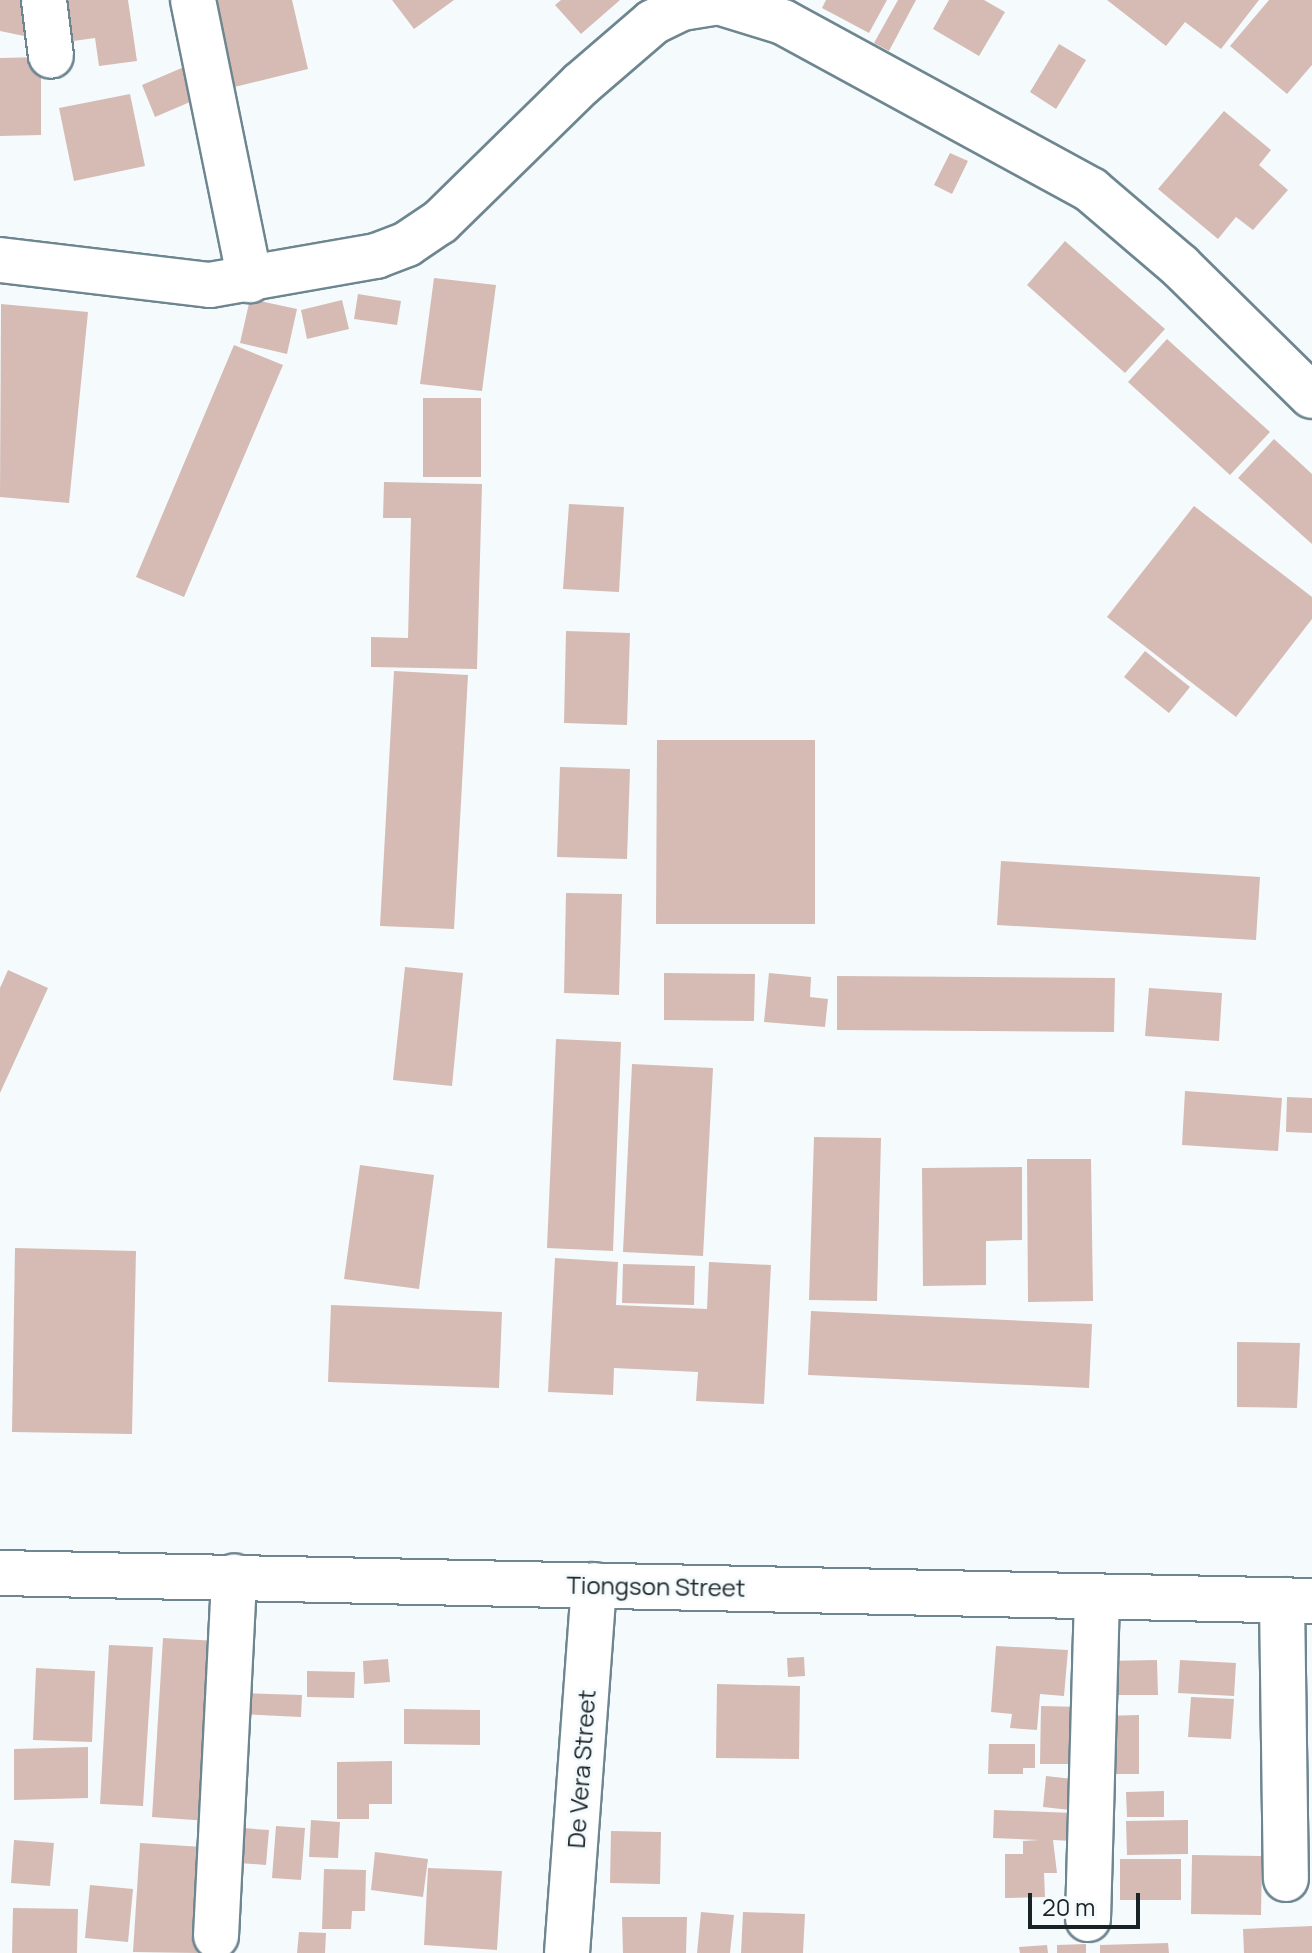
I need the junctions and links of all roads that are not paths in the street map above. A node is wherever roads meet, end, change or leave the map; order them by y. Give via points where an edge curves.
1 (44, 0) edge
2 (193, 0) edge
3 (51, 56) dead end
4 (0, 260) edge
5 (250, 280) junction
6 (1312, 396) edge
7 (0, 1573) edge
8 (234, 1576) junction
9 (594, 1585) junction
10 (1097, 1596) junction
11 (1297, 1601) edge
12 (1286, 1879) dead end
13 (1088, 1919) dead end
14 (216, 1936) dead end
15 (567, 1953) edge

1 - 3 street
2 - 5 street
4 - 5 street via 210,285
5 - 6 street via 376,256 407,244 440,222 581,84 653,22 682,8 718,2 783,22 1091,190 1180,266
7 - 8 street, Tiongson Street
8 - 9 street, Tiongson Street
8 - 14 street
9 - 10 street, Tiongson Street
9 - 15 street, De Vera Street
10 - 11 street, Tiongson Street
10 - 13 street
11 - 12 street

